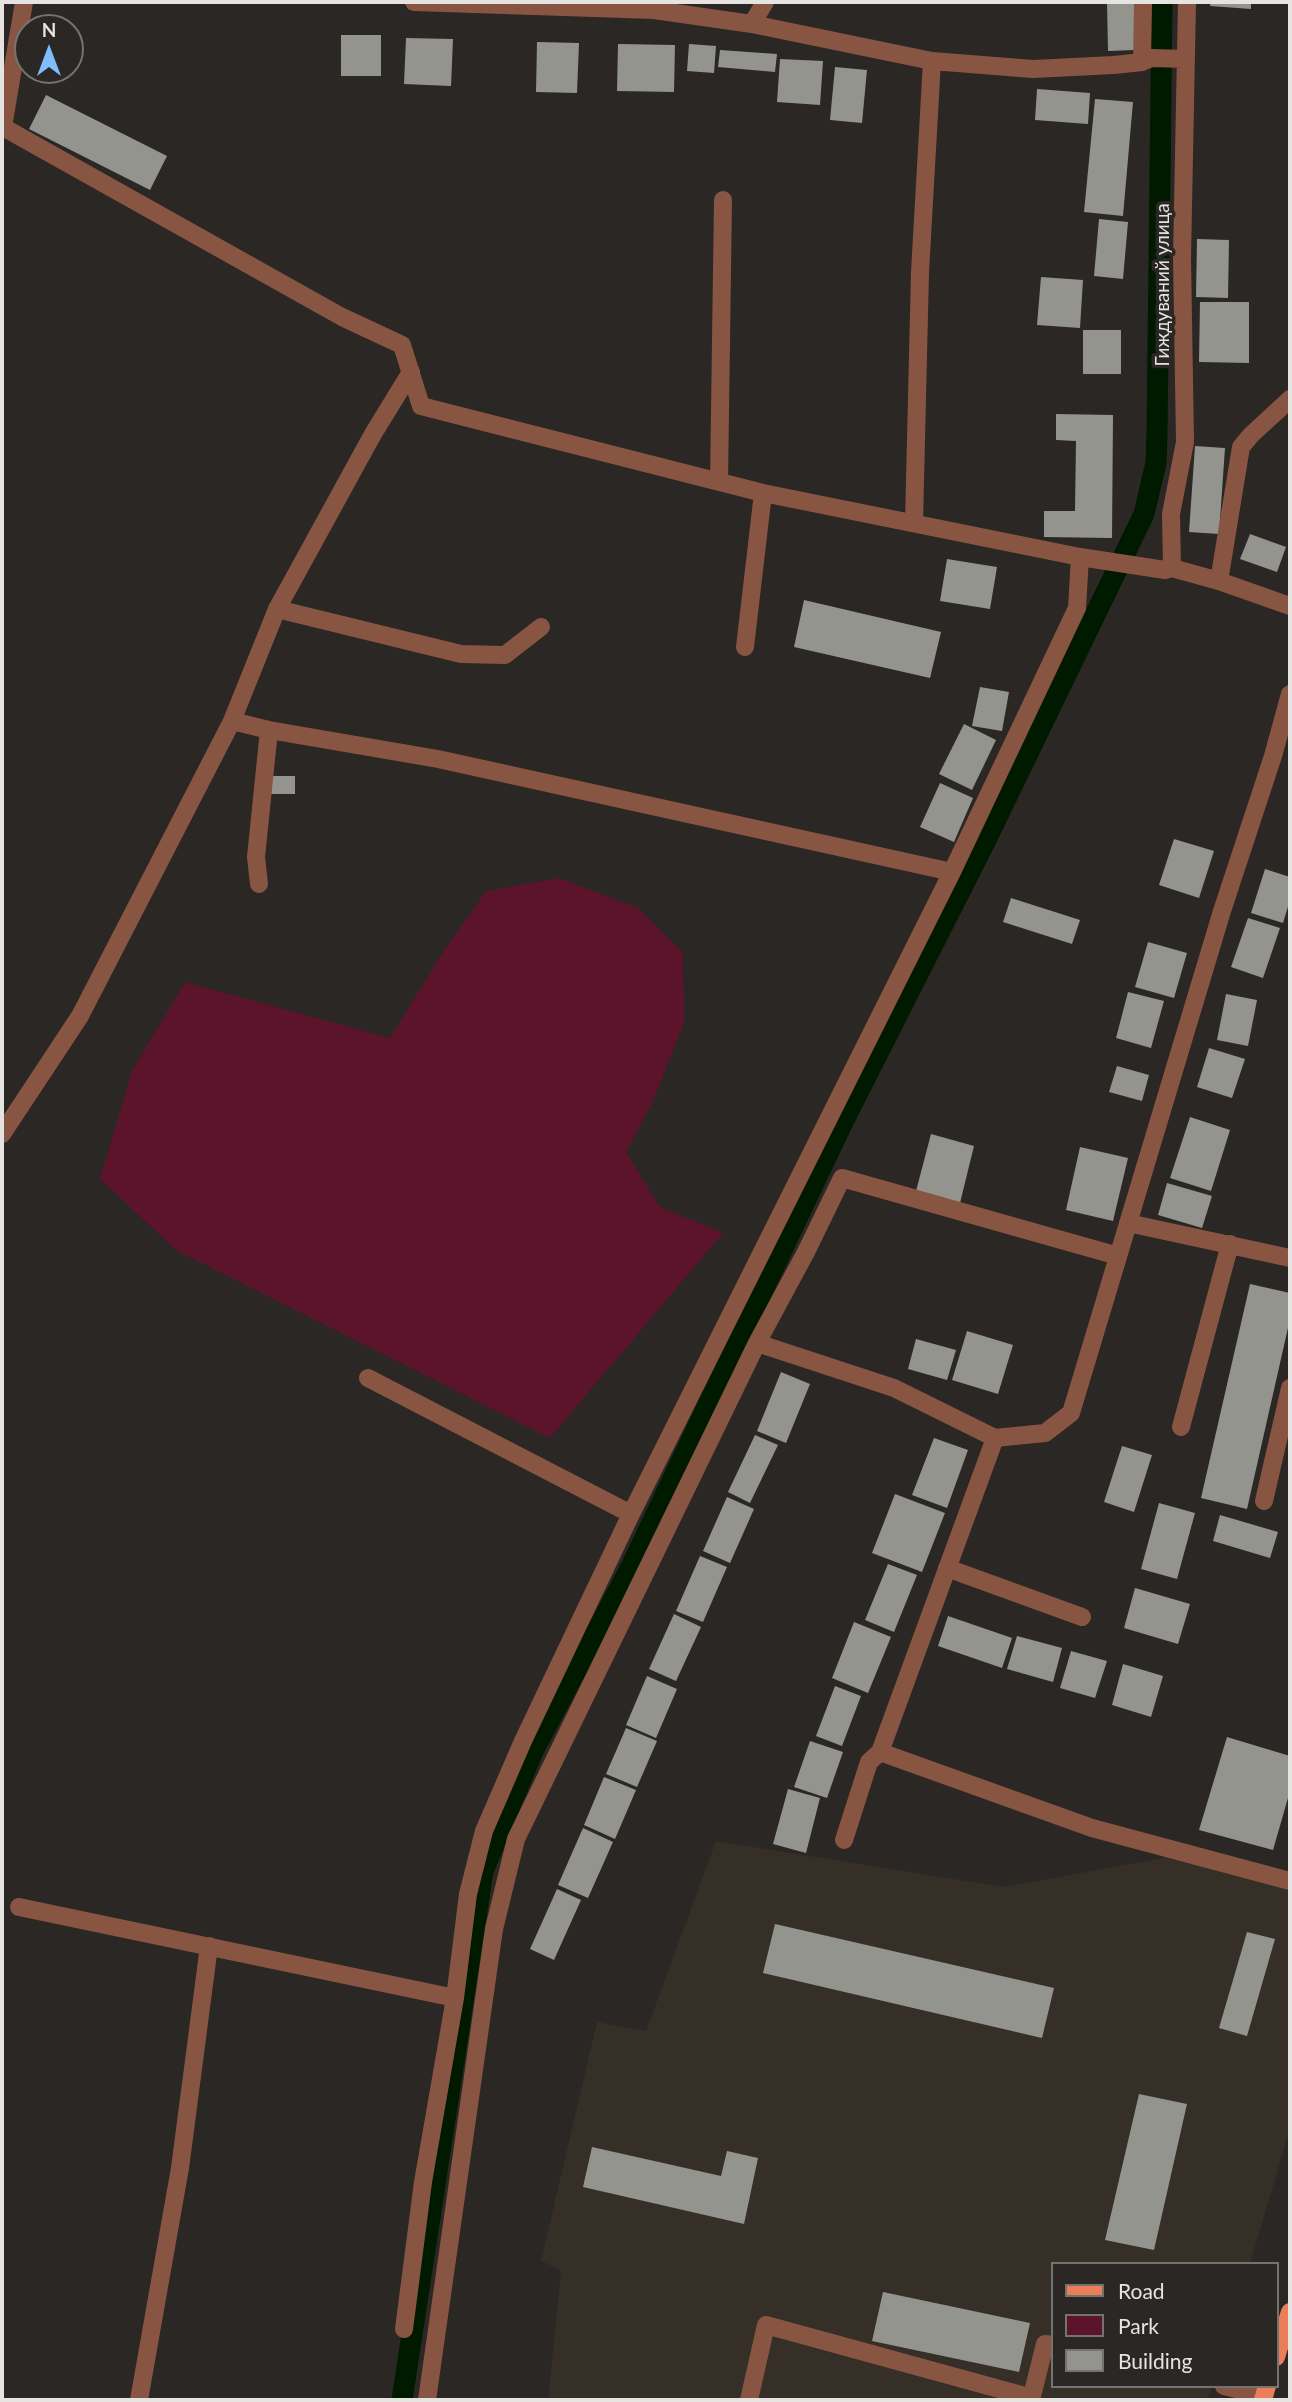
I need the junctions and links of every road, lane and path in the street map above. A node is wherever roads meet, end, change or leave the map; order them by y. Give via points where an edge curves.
1 (24, 2) edge
2 (414, 2) edge
3 (765, 2) edge
4 (1143, 2) edge
5 (1188, 2) edge
6 (752, 24) junction
7 (1183, 59) junction
8 (1147, 60) junction
9 (932, 61) junction
10 (723, 200) dead end
11 (411, 372) junction
12 (1290, 399) edge
13 (719, 482) junction
14 (763, 494) junction
15 (914, 523) junction
16 (1080, 557) junction
17 (1169, 569) junction
18 (1219, 581) junction
19 (1290, 606) edge
20 (277, 609) junction
21 (541, 627) dead end
22 (745, 647) dead end
23 (1290, 694) edge
24 (232, 720) junction
25 (269, 730) junction
26 (952, 872) junction
27 (259, 884) dead end
28 (2, 1134) edge
29 (1128, 1223) junction
30 (1230, 1244) junction
31 (1118, 1256) junction
32 (1290, 1258) edge
33 (757, 1343) junction
34 (368, 1378) dead end
35 (1290, 1388) edge
36 (1181, 1427) dead end
37 (995, 1438) junction
38 (1264, 1501) dead end
39 (631, 1514) junction
40 (947, 1568) junction
41 (1082, 1618) dead end
42 (880, 1752) junction
43 (844, 1840) dead end
44 (1290, 1881) edge
45 (19, 1907) dead end
46 (209, 1946) junction
47 (455, 1998) junction
48 (1290, 2312) edge
49 (404, 2329) dead end
50 (1050, 2345) edge
51 (1278, 2351) edge
52 (1234, 2388) edge
53 (1265, 2394) edge
54 (1032, 2399) edge
55 (139, 2400) edge
56 (427, 2400) edge
57 (749, 2400) edge

1 - 11 street via 3,127 342,317 402,345
2 - 6 street via 654,10
3 - 6 street
4 - 8 street
5 - 7 street, Гиждуваний улица
6 - 9 street
7 - 8 street
7 - 17 street, Гиждуваний улица via 1187,76 1182,258 1185,442 1171,514
8 - 9 street via 1070,69
9 - 15 street via 920,272
10 - 13 street
11 - 13 street via 421,407
11 - 20 street
12 - 18 street via 1241,447
13 - 14 street
14 - 15 street
14 - 22 street
15 - 16 street
16 - 17 street
16 - 26 street via 1077,608
17 - 18 street
18 - 19 street
20 - 21 street via 461,654 505,655
20 - 24 street
23 - 29 street
24 - 25 street
24 - 28 street via 80,1016
25 - 26 street via 438,759
25 - 27 street via 256,857
26 - 39 street
29 - 30 street
29 - 31 street
30 - 32 street
30 - 36 street
31 - 33 street via 842,1178
31 - 37 street via 1071,1413 1045,1433
33 - 37 street via 894,1388
33 - 56 street via 516,1839 494,1929
34 - 39 street
35 - 38 street
37 - 40 street
39 - 47 street via 484,1831 468,1894
40 - 41 street
40 - 42 street
42 - 43 street via 869,1762
42 - 44 street via 1092,1828
45 - 46 street
46 - 47 street
46 - 55 street via 180,2168
47 - 49 street via 423,2182
48 - 51 main road
50 - 54 street via 1045,2344
52 - 53 street
54 - 57 street via 766,2325

